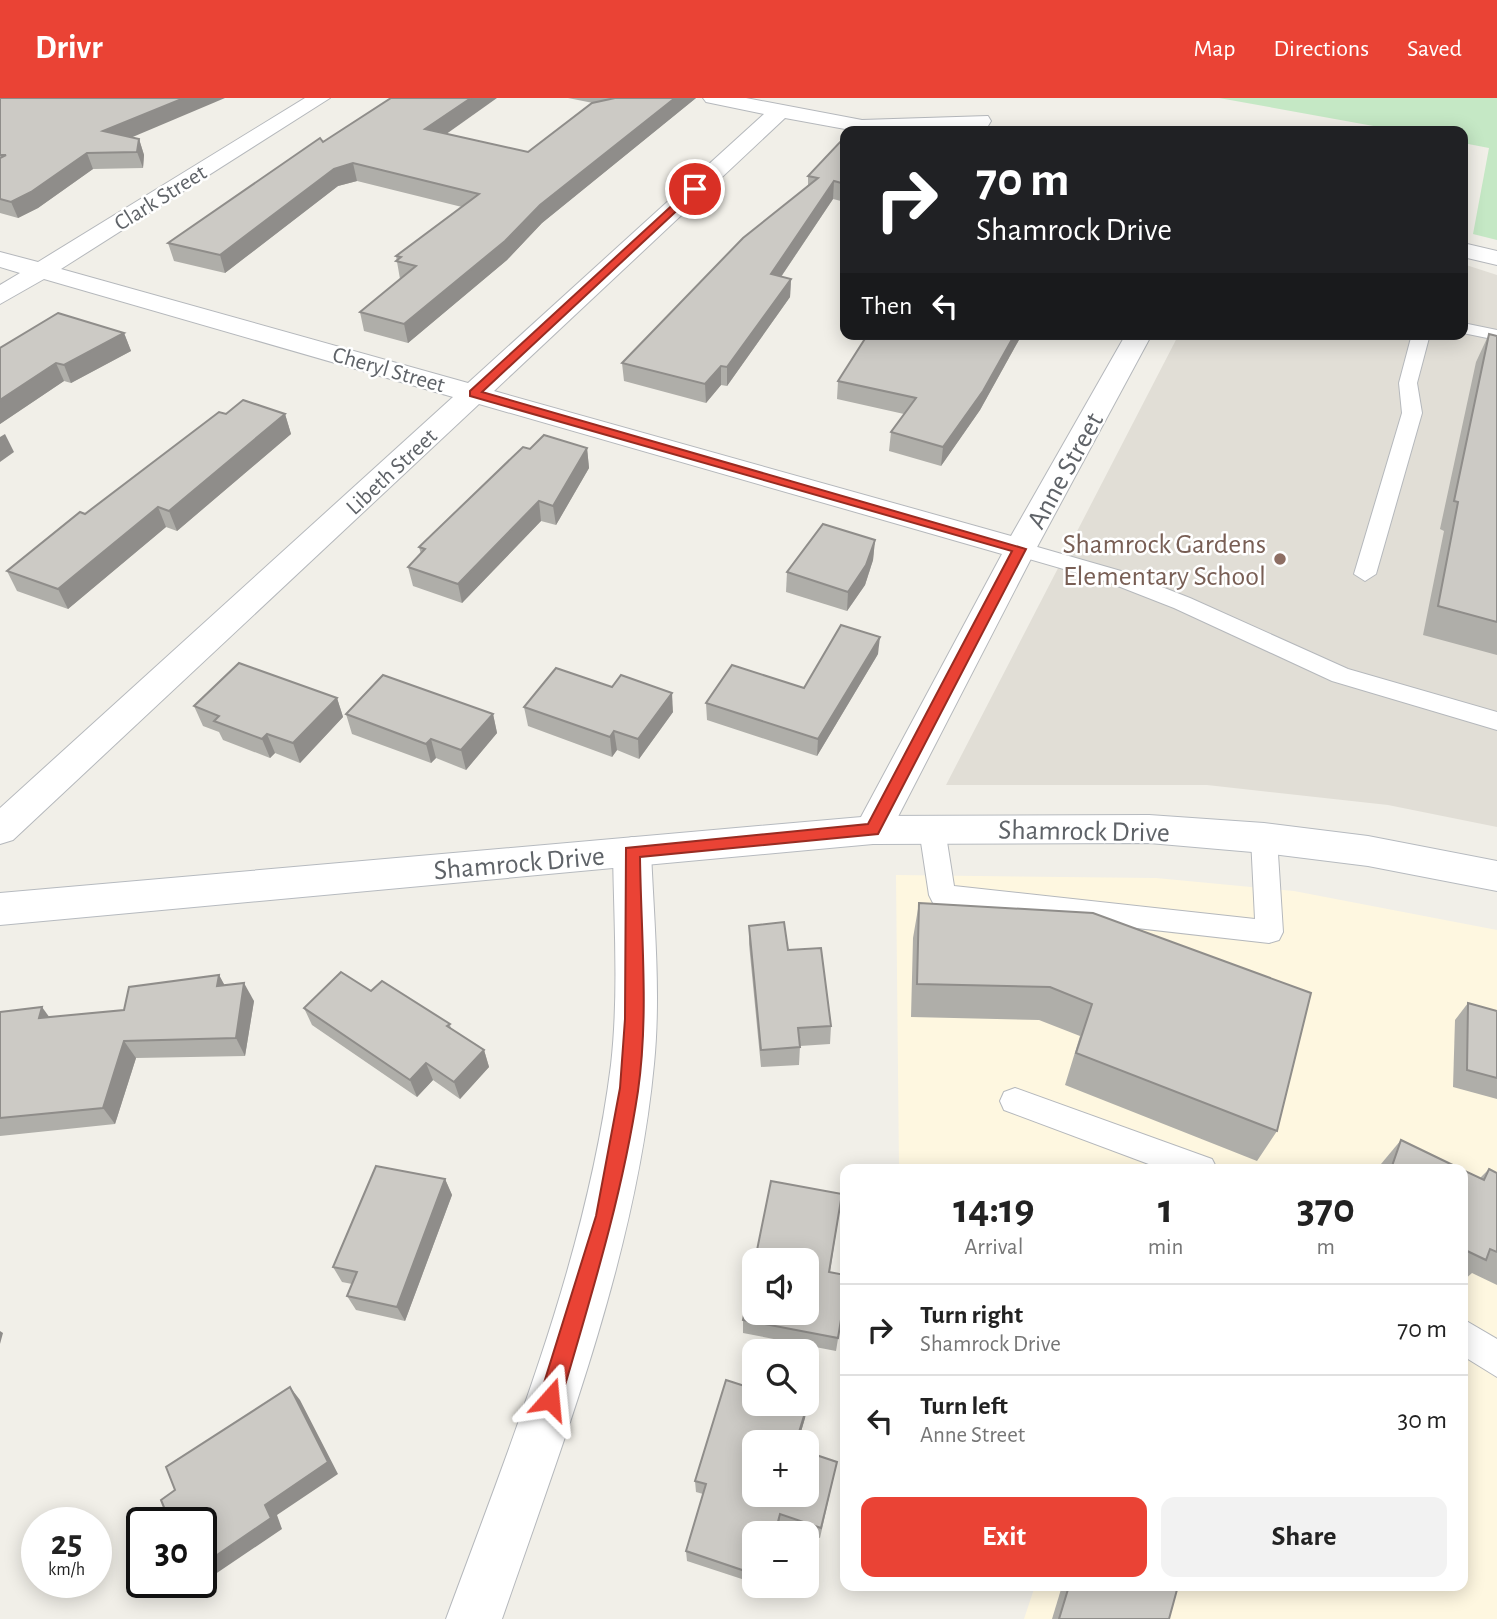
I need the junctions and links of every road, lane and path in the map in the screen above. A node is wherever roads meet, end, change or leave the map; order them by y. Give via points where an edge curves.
1 (320, 98) edge
2 (713, 98) edge
3 (955, 98) edge
4 (779, 111) junction
5 (985, 126) edge
6 (1468, 251) edge
7 (1497, 258) edge
8 (0, 259) edge
9 (42, 270) junction
10 (0, 296) edge
11 (1468, 329) edge
12 (1497, 335) edge
13 (1136, 340) edge
14 (1419, 340) edge
15 (474, 394) junction
16 (1020, 549) junction
17 (1365, 574) dead end
18 (1497, 721) edge
19 (1, 829) edge
20 (932, 829) junction
21 (873, 830) junction
22 (1264, 838) junction
23 (632, 852) junction
24 (1497, 876) edge
25 (0, 909) edge
26 (1015, 1101) dead end
27 (1187, 1164) edge
28 (1468, 1340) edge
29 (1497, 1360) edge
30 (474, 1619) edge

1 - 9 street, Clark Street
2 - 4 street
3 - 5 street
4 - 5 street via 862,126
4 - 15 street, Libeth Street
6 - 7 street
8 - 9 street, Cheryl Street
9 - 10 street, Clark Street
9 - 15 street, Cheryl Street
11 - 12 lane
13 - 16 street, Anne Street
14 - 17 lane via 1408,383 1412,413
15 - 16 street, Cheryl Street
15 - 19 street, Libeth Street
16 - 18 lane via 1113,576 1182,603 1340,675
16 - 21 street, Anne Street
20 - 21 street, Shamrock Drive
20 - 22 street, Shamrock Drive via 1149,829
20 - 22 lane via 942,895 1269,932
21 - 23 street, Shamrock Drive
22 - 24 street, Shamrock Drive via 1368,851
23 - 25 street, Shamrock Drive
23 - 30 street via 629,1088 605,1216 578,1313
26 - 27 lane
28 - 29 lane

